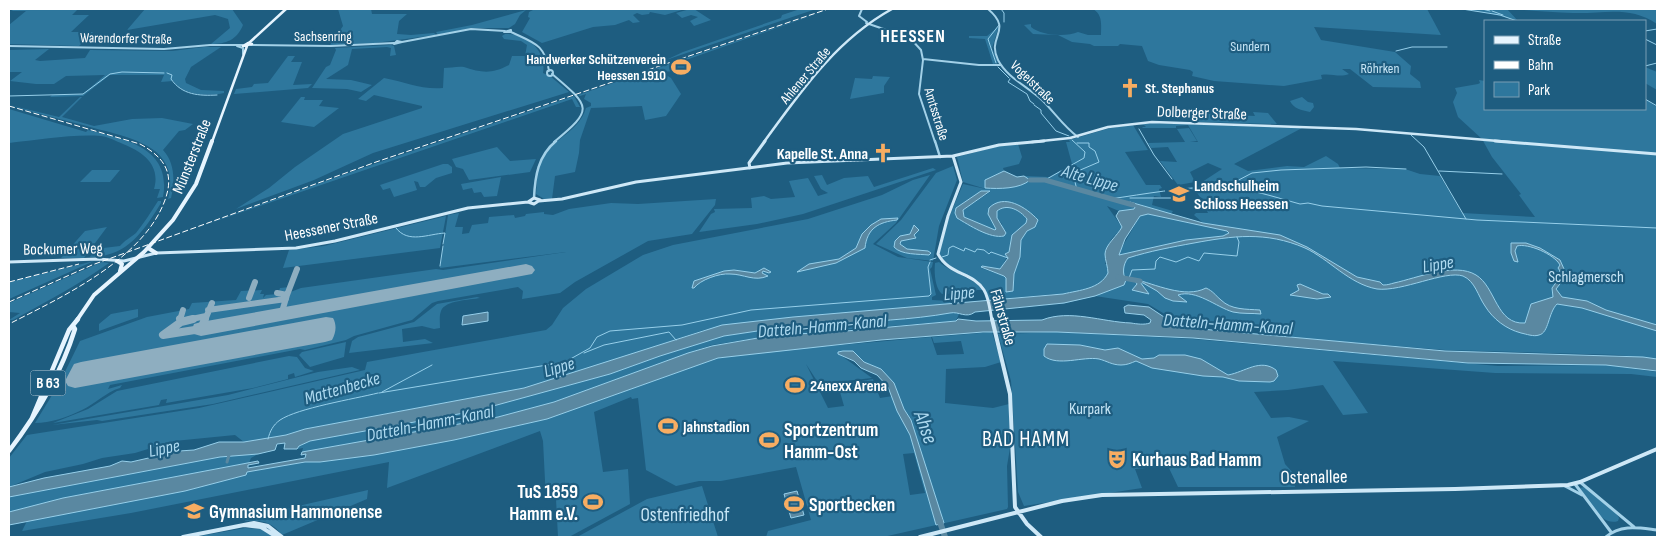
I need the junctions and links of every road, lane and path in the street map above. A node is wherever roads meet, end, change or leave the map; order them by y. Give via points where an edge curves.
1 (286, 9) edge
2 (862, 9) edge
3 (892, 9) edge
4 (988, 9) edge
5 (867, 23) junction
6 (230, 45) junction
7 (243, 45) joint
8 (249, 45) junction
9 (9, 46) edge
10 (244, 54) junction
11 (923, 59) junction
12 (1001, 65) junction
13 (1078, 137) junction
14 (1657, 154) edge
15 (952, 156) junction
16 (940, 157) junction
17 (750, 168) junction
18 (534, 198) junction
19 (540, 201) junction
20 (528, 202) junction
21 (148, 248) junction
22 (156, 253) junction
23 (137, 258) junction
24 (117, 261) junction
25 (9, 262) edge
26 (118, 274) junction
27 (1657, 448) edge
28 (9, 451) edge
29 (1586, 480) junction
30 (1577, 483) junction
31 (1563, 486) junction
32 (1592, 492) junction
33 (1586, 499) junction
34 (1017, 511) junction
35 (241, 525) junction
36 (1634, 527) junction
37 (1657, 530) edge
38 (1612, 532) junction
39 (276, 536) edge
40 (183, 537) edge
41 (282, 537) edge
42 (920, 537) edge
43 (1041, 537) edge
44 (1606, 537) edge

1 - 8 main road, Münsterstraße / B 63
2 - 5 street via 859,16
3 - 5 main road, Ahlener Straße
4 - 12 street, Vogelstraße via 998,16 1002,24 994,46
5 - 11 street via 912,38
5 - 17 main road, Ahlener Straße via 813,79 752,158
6 - 7 street, Warendorfer Straße
6 - 9 street, Warendorfer Straße via 164,49
6 - 10 street via 243,48
7 - 8 main road
8 - 10 main road, Münsterstraße / B 63
8 - 18 street, Sachsenring via 394,43 472,30 511,30 523,36 539,45 547,56 549,71 546,74 552,74 580,98 584,110 579,121 542,157 536,173
10 - 21 main road, Münsterstraße / B 63 via 196,184 175,218
11 - 12 street
11 - 16 street, Amtsstraße via 918,91
12 - 13 street, Vogelstraße via 1043,102 1060,124
13 - 14 main road, Dolberger Straße via 1119,125 1163,122 1356,129
13 - 15 main road, Dolberger Straße via 998,145
15 - 16 main road, Dolberger Straße
15 - 34 main road, Fährstraße via 961,182 938,255 946,266 978,282 985,291 1010,394
16 - 17 main road, Dolberger Straße via 800,162
17 - 19 main road, Heessener Straße via 636,182 562,200
18 - 19 main road
18 - 20 main road, Heessener Straße
19 - 20 main road, Heessener Straße
20 - 22 main road, Heessener Straße via 468,208 302,247
21 - 22 main road
21 - 23 main road, Münsterstraße / B 63
22 - 23 main road, Heessener Straße
23 - 24 main road, Bockumer Weg
23 - 26 main road, Münsterstraße / B 63
24 - 25 main road, Bockumer Weg
24 - 26 main road, Bockumer Weg via 122,265
26 - 28 main road, Münsterstraße / B 63 via 90,300 73,326 75,329 54,383
27 - 29 main road, Ostenallee
29 - 30 main road, Ostenallee
29 - 32 street
30 - 31 main road, Ostenallee
30 - 32 street
30 - 33 street
31 - 33 street
31 - 34 main road, Ostenallee via 1102,495
32 - 36 street
33 - 38 street
34 - 42 main road, Ostenallee
34 - 43 main road
35 - 39 main road via 261,527
35 - 40 main road
35 - 41 main road via 260,523
36 - 37 street
36 - 38 street
38 - 44 street

